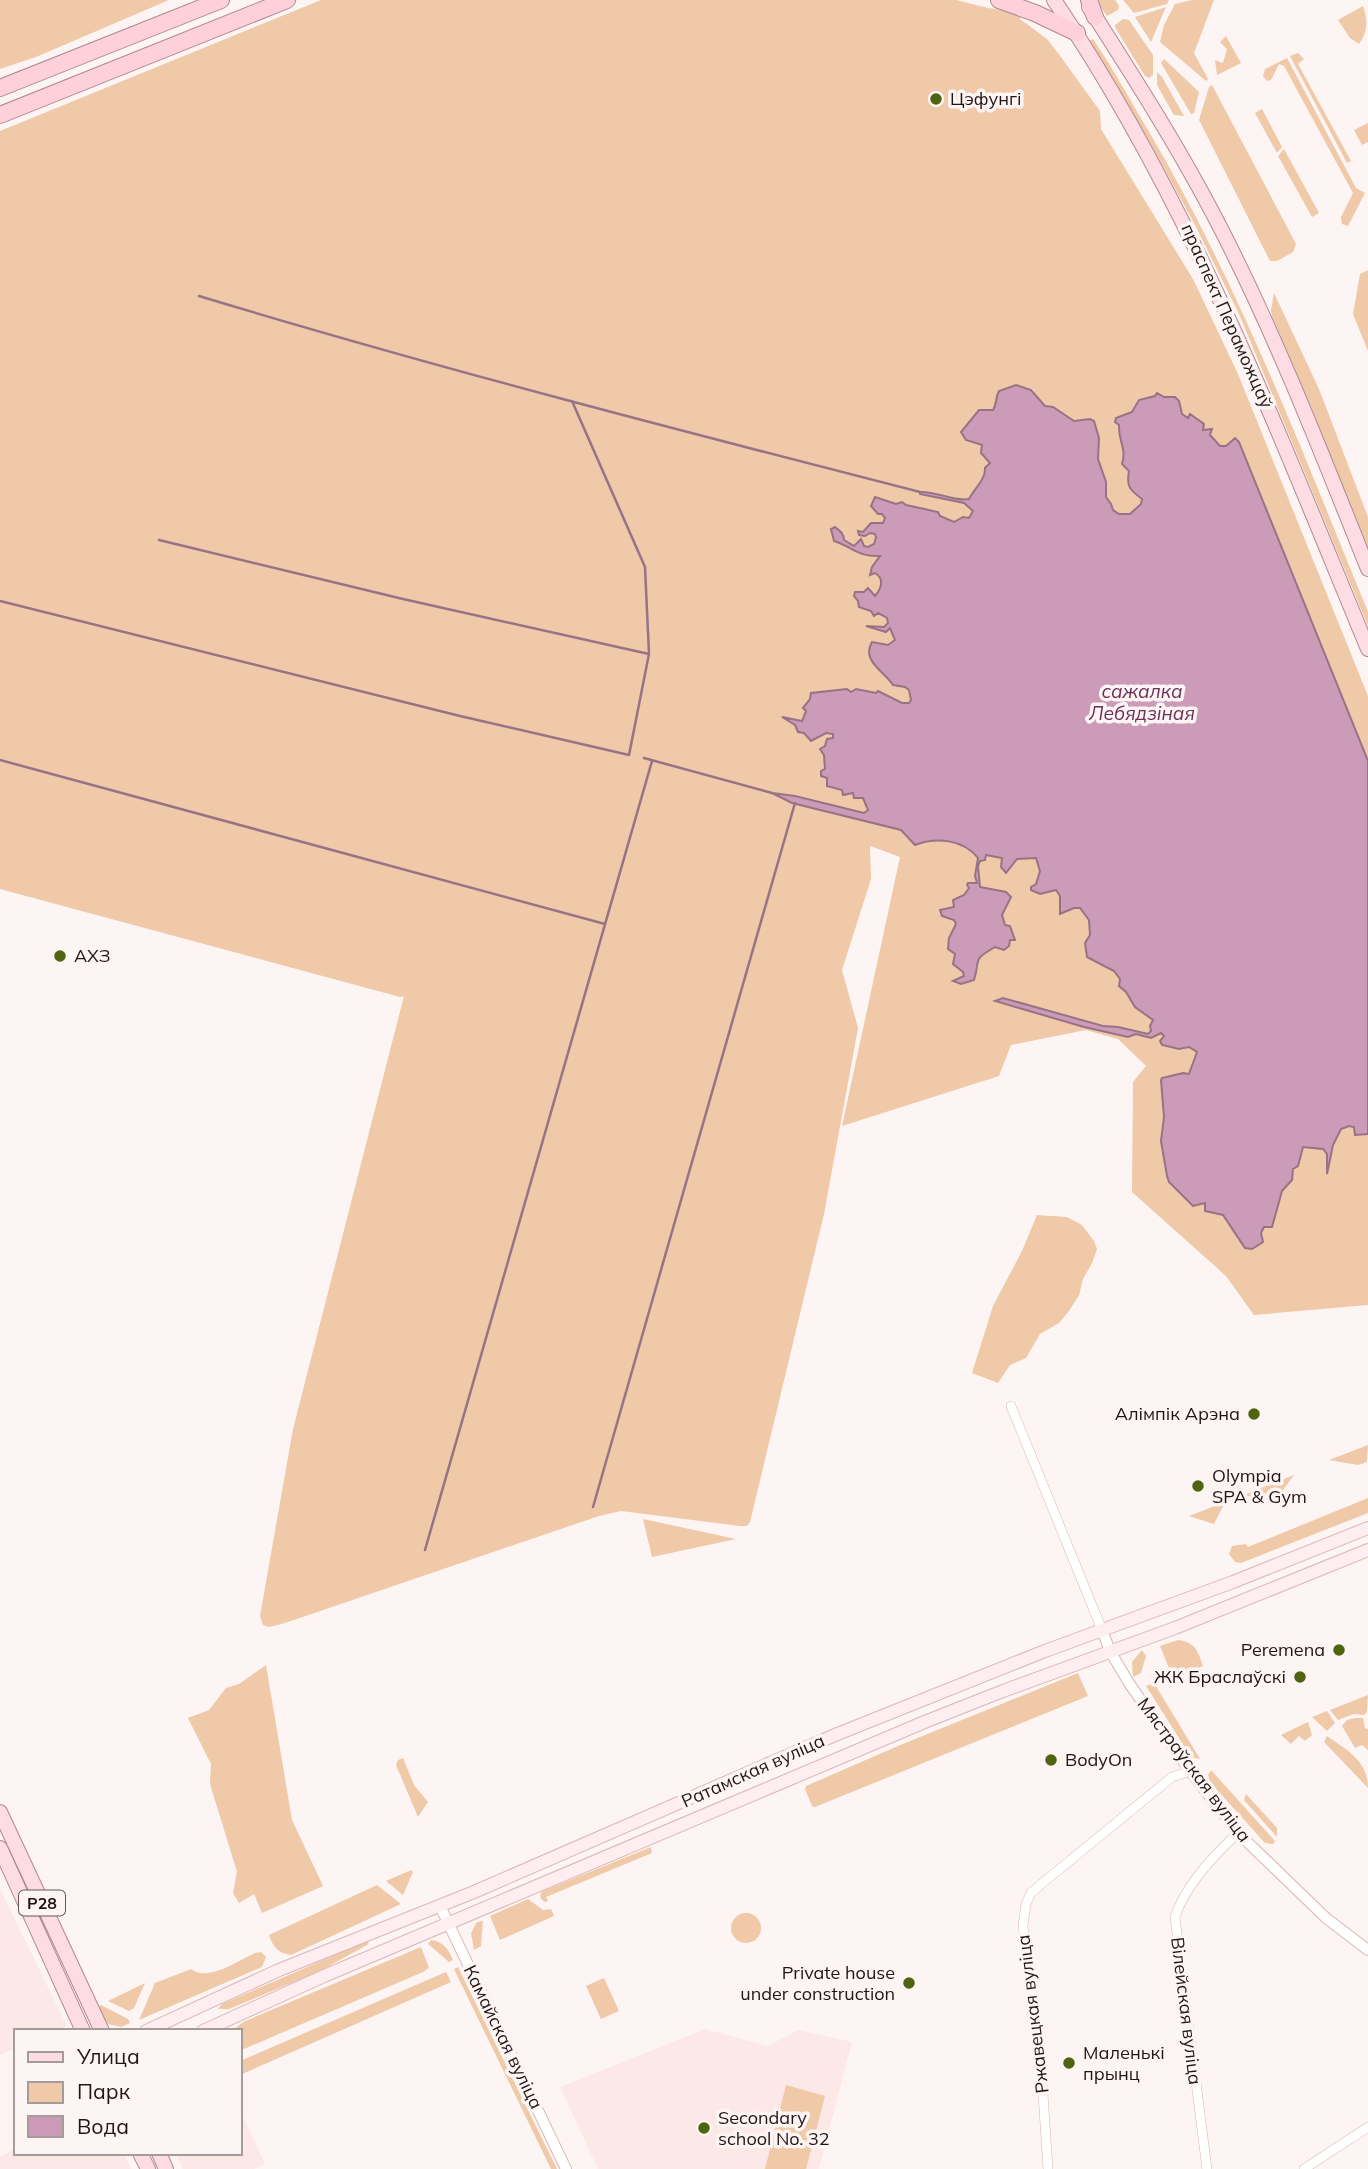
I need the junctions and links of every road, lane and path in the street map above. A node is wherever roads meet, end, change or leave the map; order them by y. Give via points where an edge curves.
1 (221, 0) edge
2 (287, 0) edge
3 (999, 0) edge
4 (1054, 0) edge
5 (1087, 0) edge
6 (1095, 17) joint
7 (1077, 33) junction
8 (34, 75) junction
9 (0, 79) edge
10 (0, 88) edge
11 (0, 115) edge
12 (1368, 569) edge
13 (1368, 649) edge
14 (1011, 1406) dead end
15 (1368, 1528) edge
16 (1368, 1550) edge
17 (1102, 1630) junction
18 (1110, 1651) junction
19 (1189, 1771) junction
20 (0, 1812) edge
21 (1238, 1833) junction
22 (0, 1848) edge
23 (440, 1906) junction
24 (448, 1924) junction
25 (1368, 1950) edge
26 (82, 2029) edge
27 (101, 2029) edge
28 (150, 2029) edge
29 (207, 2029) edge
30 (1368, 2127) edge
31 (566, 2169) edge
32 (1048, 2169) edge
33 (1207, 2169) edge
34 (1304, 2169) edge

1 - 8 highway
2 - 11 highway
3 - 7 highway
4 - 7 main road, праспект Пераможцаў
5 - 6 highway
6 - 12 main road, праспект Пераможцаў via 1182,156 1228,244 1291,378
7 - 13 main road, праспект Пераможцаў via 1179,211 1260,389
8 - 9 highway
8 - 10 highway
14 - 17 street
15 - 17 main road, Ратамская вуліца
16 - 18 main road, Ратамская вуліца
17 - 18 street, Мястраўская вуліца
17 - 23 main road, Ратамская вуліца via 835,1735
18 - 19 street, Мястраўская вуліца
18 - 24 main road, Ратамская вуліца via 915,1726
19 - 21 street, Мястраўская вуліца
19 - 32 street, Ржавецкая вуліца via 1172,1777 1031,1893 1026,1904 1023,1938 1040,2049
20 - 27 main road, Р28
21 - 25 street, Мястраўская вуліца via 1326,1918
21 - 33 street, Вілейская вуліца via 1185,1894 1175,1917
22 - 26 main road, Р28
23 - 24 street, Камайская вуліца
23 - 28 main road, Ратамская вуліца via 279,1970
24 - 29 main road, Ратамская вуліца
24 - 31 street, Камайская вуліца
30 - 34 street

